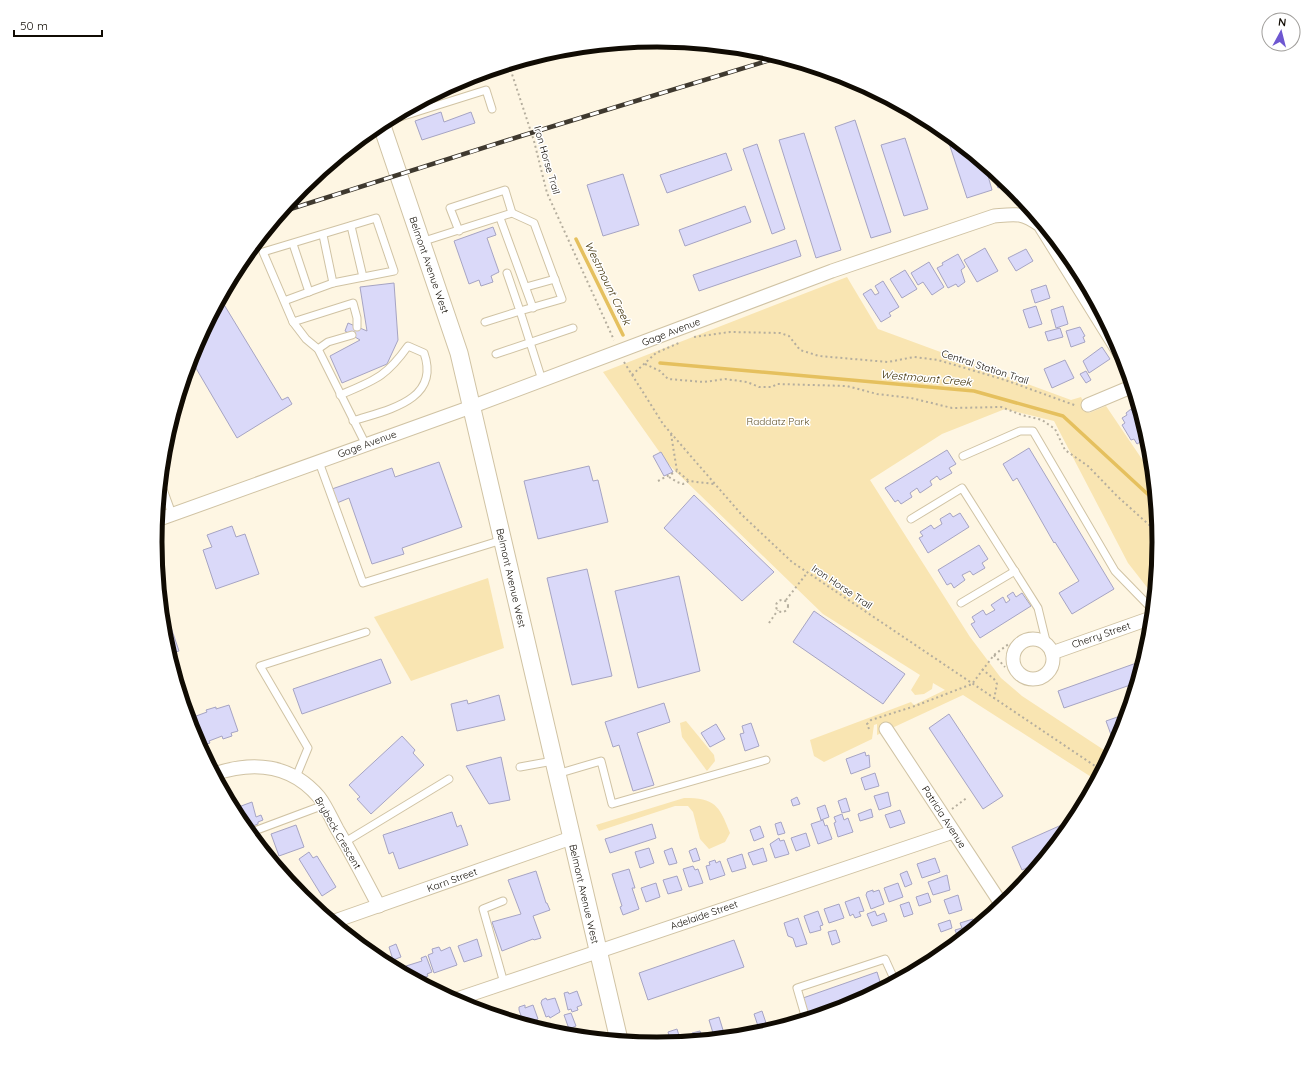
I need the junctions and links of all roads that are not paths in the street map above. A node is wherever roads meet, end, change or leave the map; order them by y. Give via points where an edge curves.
1 (492, 109) dead end
2 (405, 115) edge
3 (383, 129) edge
4 (512, 213) junction
5 (500, 218) junction
6 (1032, 220) edge
7 (351, 226) junction
8 (459, 230) junction
9 (323, 235) junction
10 (421, 242) junction
11 (293, 244) junction
12 (1055, 250) edge
13 (507, 273) dead end
14 (363, 277) junction
15 (555, 278) junction
16 (333, 283) junction
17 (526, 287) junction
18 (309, 292) junction
19 (284, 301) junction
20 (533, 308) junction
21 (520, 311) junction
22 (1096, 315) edge
23 (293, 322) junction
24 (485, 322) dead end
25 (357, 327) dead end
26 (573, 328) dead end
27 (352, 336) dead end
28 (530, 342) junction
29 (318, 349) junction
30 (496, 354) dead end
31 (542, 380) junction
32 (1127, 389) edge
33 (340, 395) junction
34 (1088, 405) road end
35 (471, 407) junction
36 (353, 421) junction
37 (366, 445) junction
38 (963, 456) dead end
39 (319, 462) junction
40 (165, 493) edge
41 (172, 514) junction
42 (163, 518) edge
43 (911, 519) dead end
44 (502, 540) junction
45 (1015, 571) junction
46 (961, 603) dead end
47 (1147, 604) edge
48 (1145, 620) edge
49 (366, 632) dead end
50 (1049, 649) joint
51 (886, 729) dead end
52 (766, 760) dead end
53 (520, 767) dead end
54 (555, 767) junction
55 (219, 772) edge
56 (296, 777) junction
57 (449, 779) dead end
58 (324, 805) junction
59 (255, 831) edge
60 (953, 832) junction
61 (571, 838) junction
62 (345, 842) junction
63 (999, 900) edge
64 (503, 901) dead end
65 (379, 906) junction
66 (337, 920) edge
67 (598, 951) junction
68 (893, 977) edge
69 (504, 983) junction
70 (463, 997) edge
71 (805, 1014) edge
72 (618, 1035) edge

1 - 2 lane via 486,90
3 - 10 street, Belmont Avenue West
4 - 5 lane
4 - 8 lane via 504,190 450,208
4 - 15 lane via 534,222
5 - 8 lane
5 - 17 lane
6 - 31 street, Gage Avenue via 1014,214 994,216 832,271
7 - 9 lane
7 - 14 lane
7 - 14 lane via 376,218 394,271
8 - 10 lane
9 - 11 lane
9 - 16 lane
10 - 35 street, Belmont Avenue West via 459,353
11 - 18 lane
11 - 19 lane via 263,252
12 - 22 street, Gage Avenue
13 - 21 lane
14 - 16 lane
15 - 17 lane
15 - 20 lane via 562,299
16 - 18 lane
17 - 20 lane
18 - 19 lane
19 - 23 lane
20 - 21 lane
21 - 24 lane
21 - 28 lane
23 - 25 lane via 353,303
23 - 29 lane via 306,339
26 - 28 lane
27 - 29 lane via 328,342
28 - 30 lane
28 - 31 lane
29 - 33 lane
31 - 35 street, Gage Avenue
32 - 34 street
33 - 36 lane
33 - 36 lane via 378,378 394,365 408,346 424,353 428,364 425,381 416,397
35 - 37 street, Gage Avenue
35 - 44 street, Belmont Avenue West
36 - 37 lane
37 - 39 street, Gage Avenue
38 - 47 lane via 1020,431 1033,431 1115,571
39 - 41 street, Gage Avenue
39 - 44 lane via 363,583
40 - 41 lane
41 - 42 street, Gage Avenue
43 - 45 lane via 962,488
44 - 54 street, Belmont Avenue West
45 - 46 lane
45 - 50 lane via 1038,608
48 - 50 street, Cherry Street
49 - 56 lane via 260,666 308,748
51 - 60 street, Patricia Avenue
52 - 54 lane via 612,804 601,761
53 - 54 lane
54 - 61 street, Belmont Avenue West
55 - 56 street, Brybeck Crescent via 252,765 276,769
56 - 58 street, Brybeck Crescent via 311,789
57 - 62 lane
58 - 59 lane
58 - 62 street, Brybeck Crescent
60 - 63 street, Patricia Avenue
60 - 67 street, Adelaide Street
61 - 65 street, Karn Street
61 - 67 street, Belmont Avenue West
62 - 65 street, Brybeck Crescent
64 - 69 lane via 483,908
65 - 66 street, Karn Street
67 - 69 street, Adelaide Street
67 - 72 street, Belmont Avenue West
68 - 71 lane via 885,959 797,988
69 - 70 street, Adelaide Street

